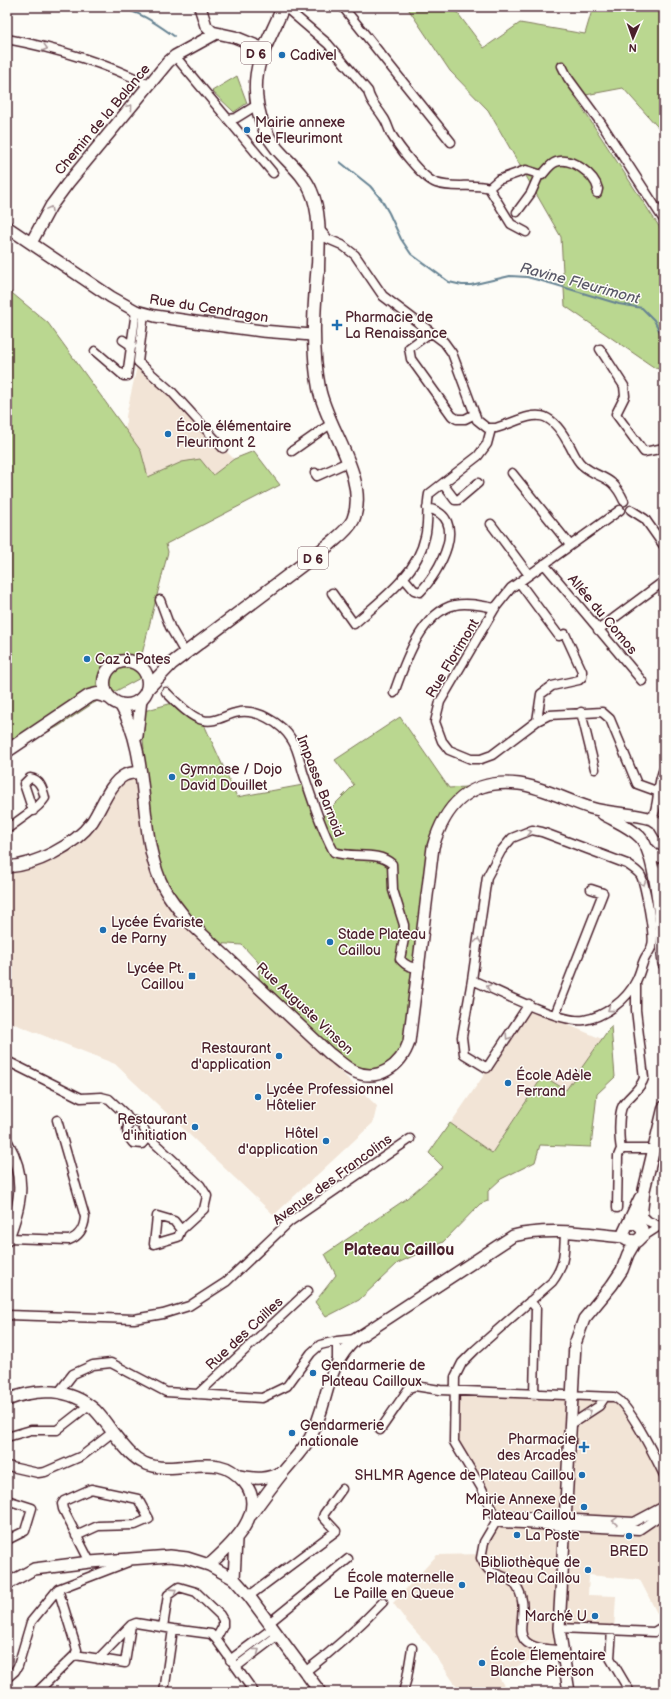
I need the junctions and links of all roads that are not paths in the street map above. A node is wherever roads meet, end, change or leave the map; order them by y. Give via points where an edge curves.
1 (200, 7) edge
2 (275, 7) edge
3 (284, 7) edge
4 (343, 7) edge
5 (215, 34) junction
6 (7, 39) edge
7 (261, 48) junction
8 (175, 56) junction
9 (562, 66) dead end
10 (149, 85) junction
11 (257, 103) junction
12 (229, 119) junction
13 (451, 142) dead end
14 (273, 173) dead end
15 (539, 175) junction
16 (489, 188) junction
17 (597, 193) dead end
18 (517, 212) dead end
19 (664, 220) edge
20 (7, 227) edge
21 (317, 227) junction
22 (526, 232) dead end
23 (31, 243) junction
24 (342, 245) junction
25 (317, 249) junction
26 (318, 264) junction
27 (140, 312) junction
28 (431, 332) junction
29 (312, 336) junction
30 (123, 340) dead end
31 (132, 346) junction
32 (600, 349) dead end
33 (96, 352) dead end
34 (474, 414) junction
35 (331, 422) junction
36 (492, 429) junction
37 (223, 448) dead end
38 (664, 448) edge
39 (292, 451) dead end
40 (348, 462) junction
41 (315, 473) dead end
42 (512, 473) dead end
43 (478, 483) dead end
44 (444, 484) junction
45 (624, 501) junction
46 (427, 508) junction
47 (620, 510) junction
48 (631, 510) junction
49 (490, 524) dead end
50 (570, 545) junction
51 (664, 546) edge
52 (544, 564) junction
53 (529, 575) junction
54 (403, 578) junction
55 (664, 581) edge
56 (519, 582) junction
57 (332, 593) dead end
58 (160, 600) dead end
59 (495, 608) junction
60 (598, 630) junction
61 (185, 653) junction
62 (171, 664) junction
63 (141, 666) junction
64 (104, 678) junction
65 (642, 681) dead end
66 (166, 692) dead end
67 (394, 693) dead end
68 (144, 694) junction
69 (108, 697) junction
70 (120, 704) junction
71 (581, 712) junction
72 (537, 721) junction
73 (7, 743) edge
74 (7, 751) edge
75 (136, 751) junction
76 (595, 769) dead end
77 (664, 769) edge
78 (140, 772) junction
79 (659, 792) junction
80 (592, 808) junction
81 (33, 811) dead end
82 (649, 818) junction
83 (7, 829) edge
84 (635, 832) junction
85 (664, 833) edge
86 (648, 849) junction
87 (664, 857) edge
88 (7, 867) edge
89 (664, 867) edge
90 (591, 889) dead end
91 (661, 915) edge
92 (651, 931) junction
93 (657, 946) junction
94 (664, 964) edge
95 (420, 967) junction
96 (472, 980) junction
97 (636, 981) junction
98 (529, 1004) junction
99 (556, 1015) junction
100 (7, 1061) edge
101 (664, 1107) edge
102 (57, 1120) dead end
103 (130, 1121) junction
104 (148, 1137) junction
105 (410, 1139) dead end
106 (664, 1141) edge
107 (7, 1143) edge
108 (622, 1149) junction
109 (654, 1150) junction
110 (644, 1190) junction
111 (617, 1208) dead end
112 (641, 1214) junction
113 (661, 1225) edge
114 (181, 1230) dead end
115 (565, 1233) junction
116 (633, 1233) junction
117 (7, 1239) edge
118 (308, 1291) dead end
119 (530, 1301) junction
120 (7, 1315) edge
121 (356, 1339) junction
122 (337, 1341) junction
123 (338, 1361) junction
124 (218, 1376) junction
125 (454, 1391) junction
126 (59, 1392) junction
127 (198, 1394) junction
128 (225, 1395) junction
129 (534, 1395) junction
130 (572, 1396) junction
131 (605, 1397) junction
132 (7, 1400) edge
133 (89, 1405) junction
134 (570, 1425) junction
135 (380, 1430) dead end
136 (113, 1432) junction
137 (7, 1437) edge
138 (7, 1466) edge
139 (284, 1470) junction
140 (664, 1475) edge
141 (239, 1476) junction
142 (342, 1489) dead end
143 (7, 1500) edge
144 (664, 1506) edge
145 (664, 1513) edge
146 (250, 1515) junction
147 (497, 1520) junction
148 (638, 1520) junction
149 (565, 1522) junction
150 (639, 1530) junction
151 (76, 1536) junction
152 (7, 1540) edge
153 (236, 1540) junction
154 (138, 1558) junction
155 (348, 1560) dead end
156 (90, 1562) junction
157 (209, 1565) junction
158 (234, 1579) junction
159 (7, 1584) edge
160 (58, 1589) junction
161 (249, 1596) junction
162 (383, 1602) dead end
163 (131, 1625) junction
164 (664, 1626) edge
165 (163, 1627) junction
166 (559, 1628) junction
167 (172, 1629) junction
168 (273, 1629) junction
169 (612, 1630) junction
170 (216, 1639) junction
171 (412, 1648) dead end
172 (562, 1650) junction
173 (75, 1655) junction
174 (98, 1659) junction
175 (230, 1660) junction
176 (236, 1667) junction
177 (306, 1671) junction
178 (7, 1678) edge
179 (39, 1692) edge
180 (164, 1692) edge
181 (254, 1692) edge
182 (320, 1692) edge
183 (403, 1692) edge
184 (569, 1692) edge
185 (630, 1692) edge

1 - 5 main road via 206,26
2 - 7 main road, D 6
3 - 7 main road, D 6
3 - 16 street via 328,44 368,91 370,101 383,116 390,132 430,180 451,186
4 - 13 street
5 - 7 main road via 235,37
5 - 8 main road, Chemin de la Balance
6 -> 10 street via 90,62
7 - 11 main road, D 6 via 251,77
8 - 10 main road, Chemin de la Balance
8 - 12 street
9 - 19 street
23 -> 10 main road, Chemin de la Balance via 68,184
11 - 12 street via 236,118
11 - 21 main road, D 6 via 263,127 276,148 312,191
12 - 14 street
15 - 16 street via 526,170 498,180
15 - 17 street via 554,162 578,166 592,176 596,182
15 - 18 street via 531,193
16 - 22 street via 511,224
20 - 23 main road, Rue du Cendragon
21 - 24 street via 328,239
21 - 25 main road, D 6
23 - 27 main road, Rue du Cendragon via 111,297
24 - 25 street via 328,245
24 - 28 street via 355,255 383,296
25 - 26 main road, D 6
26 - 29 main road, D 6
26 - 35 main road, D 6 via 321,346
27 - 29 main road, Rue du Cendragon
27 - 31 street
27 - 37 street via 138,362 172,392
28 - 34 street via 444,342 452,353
28 - 34 street via 409,348 411,358 452,416 466,419
29 - 35 main road via 317,340 322,389
30 - 31 street
31 - 33 street via 127,376
32 - 38 street via 624,386 625,396 616,414 644,452
34 - 36 street via 483,426
35 - 39 street
35 - 40 main road, D 6
36 - 44 street via 483,450
36 - 45 street via 538,414 549,418 560,429 580,463 609,480 618,488
40 - 41 street via 317,476
40 - 61 main road, D 6 via 356,500 355,513 346,530
42 - 50 street
43 - 44 street via 458,500 455,500
44 - 46 street via 429,494
45 - 47 street
45 - 48 street via 630,503
46 - 54 street via 426,536 423,545
46 - 54 street via 438,510 448,526 446,552 435,574 420,592 414,590
47 - 48 street via 625,513
47 - 50 street, Rue Florimont
48 - 51 street via 646,518
49 - 53 street
50 - 52 street, Rue Florimont
52 - 53 street, Rue Florimont
52 - 60 street, Allée du Comos
53 - 56 street, Rue Florimont
54 - 57 street via 354,624
55 - 60 street
56 - 59 street, Rue Florimont
56 - 72 street via 559,636 565,634 582,671 579,680 552,686 541,694
58 - 61 street via 170,627
59 - 67 street via 462,604 451,606 439,613 410,649
59 - 72 street, Rue Florimont via 440,702 435,722 438,732 449,750 471,759 481,759 492,755
60 - 65 street, Allée du Comos
61 - 62 main road, D 6
62 - 63 main road, D 6 via 155,668
62 - 68 main road, D 6
63 - 64 main road via 135,662 122,661 110,666
63 - 68 main road via 147,677
64 - 69 main road
64 - 73 main road
66 - 95 street, Impasse Barnoid via 202,720 210,721 236,712 253,713 277,724 285,731 293,741 334,852 349,856 378,856 392,864 393,890 404,925 400,959 413,968
68 - 70 main road via 128,705
68 - 75 main road, Rue Auguste Vinson
69 - 70 main road
69 - 74 main road via 97,694 89,696
70 - 75 main road, Rue Auguste Vinson via 132,728
71 - 72 street, Rue Florimont via 549,715
71 - 76 street
71 - 79 street, Rue Florimont via 598,711 607,715 637,784
75 - 78 main road, Rue Auguste Vinson
77 - 79 street
78 - 88 main road via 125,775 115,783 91,823 69,843 29,863
78 - 95 main road, Rue Auguste Vinson via 151,851 160,880 171,900 187,920 330,1054 352,1071 376,1075 389,1070 405,1054
79 - 82 street via 657,805
80 - 82 main road, Rue Auguste Vinson
80 - 84 main road, Rue Auguste Vinson
80 - 95 main road, Rue Auguste Vinson via 520,784 483,786 462,797 444,817 433,848
81 - 83 street
82 - 84 main road via 640,821
82 - 85 main road via 658,823
84 - 86 main road, Rue Auguste Vinson
86 - 87 main road via 655,856
86 - 91 main road, Rue Auguste Vinson
89 - 91 main road, Rue Auguste Vinson
90 - 99 street via 602,893
91 - 92 street
91 - 93 main road, Rue Auguste Vinson
92 - 93 street
96 -> 92 street via 489,870 500,851 512,838 532,830 627,864 636,870 644,887
93 - 94 main road, Rue Auguste Vinson
93 - 97 street via 644,959
98 -> 96 street
98 -> 96 street via 487,1068 464,1054 462,1046
97 -> 99 street via 613,1007 601,1015 574,1021
97 - 108 street via 636,1010 644,1078 621,1112 619,1141
98 - 99 street
100 - 103 street via 81,1098 109,1099
101 - 109 main road
102 - 117 street via 85,1217 82,1230 75,1238 69,1240
103 - 104 street via 142,1125
103 - 104 street via 128,1134 133,1143 142,1144
104 - 114 street via 200,1185 207,1196 204,1209
105 - 120 street, Avenue des Francolins via 289,1222 226,1282 189,1306 134,1319
106 - 109 street
107 - 117 main road via 16,1162 20,1184 18,1208
108 - 109 street
108 - 111 street via 618,1156
109 - 110 main road
110 - 112 main road
110 - 116 main road
112 - 113 street via 648,1221
112 - 116 main road
113 - 116 street
115 - 116 main road
115 - 119 street via 561,1271
115 - 121 main road via 536,1232 513,1236
116 - 130 main road via 622,1270 586,1316 578,1333
118 - 124 street, Rue des Cailles
119 - 125 street via 462,1363 455,1377
119 - 129 street via 536,1308
121 - 122 street
121 - 123 main road
122 - 123 street
122 - 128 street via 320,1345 311,1353 292,1381 275,1393 262,1398
123 - 139 main road via 329,1379 312,1433 299,1454
124 - 127 street, Rue des Cailles
124 - 128 street via 214,1384
125 - 129 street
125 - 135 street via 415,1386 409,1388
125 - 147 street via 454,1442
126 - 127 street via 73,1374 93,1365 111,1363 166,1392
126 - 132 main road via 41,1390
126 - 133 main road
127 - 128 street
129 - 130 street
130 - 131 street
130 - 134 main road
134 -> 131 street via 599,1406
131 - 140 street via 614,1397 622,1402
133 - 136 main road
133 - 137 street via 57,1430 31,1430
134 - 149 main road
136 - 138 street via 82,1456 45,1472 38,1473
136 - 141 main road via 132,1456 154,1467 166,1469 220,1466
139 - 141 main road via 275,1476 262,1479
139 - 146 main road
141 - 146 main road via 252,1495
142 - 161 street via 323,1517 336,1531
143 - 152 street via 32,1508 25,1531
144 - 148 street
145 - 150 street
146 - 153 main road
147 - 149 street via 502,1523
147 - 172 street via 484,1542 481,1558 490,1571 514,1582 520,1592 522,1633 528,1645
148 -> 149 street
148 - 150 street
149 - 150 street
149 - 166 main road
151 - 151 street via 62,1504 91,1489 138,1499 149,1519 135,1525 98,1526
151 - 156 street
153 - 157 main road
153 - 158 main road
154 - 156 main road
154 - 157 main road via 179,1557
154 - 160 street
155 - 168 street
156 - 159 main road via 34,1569
157 - 158 main road
158 - 161 main road
160 - 173 street via 77,1650
160 - 178 street via 31,1622 18,1666
161 - 168 main road
162 - 177 street via 354,1632
163 - 165 street via 136,1623
163 - 174 street
163 - 174 street via 125,1663
164 - 169 street via 654,1632
165 - 167 street
165 -> 170 street via 168,1595 180,1587 196,1592 220,1615 223,1626
166 - 169 street
166 - 172 main road
167 - 170 street via 211,1634
167 - 180 street
168 - 175 street
176 -> 168 street
168 - 177 main road
169 - 185 street via 610,1658
170 - 175 street
171 - 183 street
172 - 184 main road
173 - 174 street
173 - 179 street
175 - 176 street
176 - 181 street
177 - 182 main road

